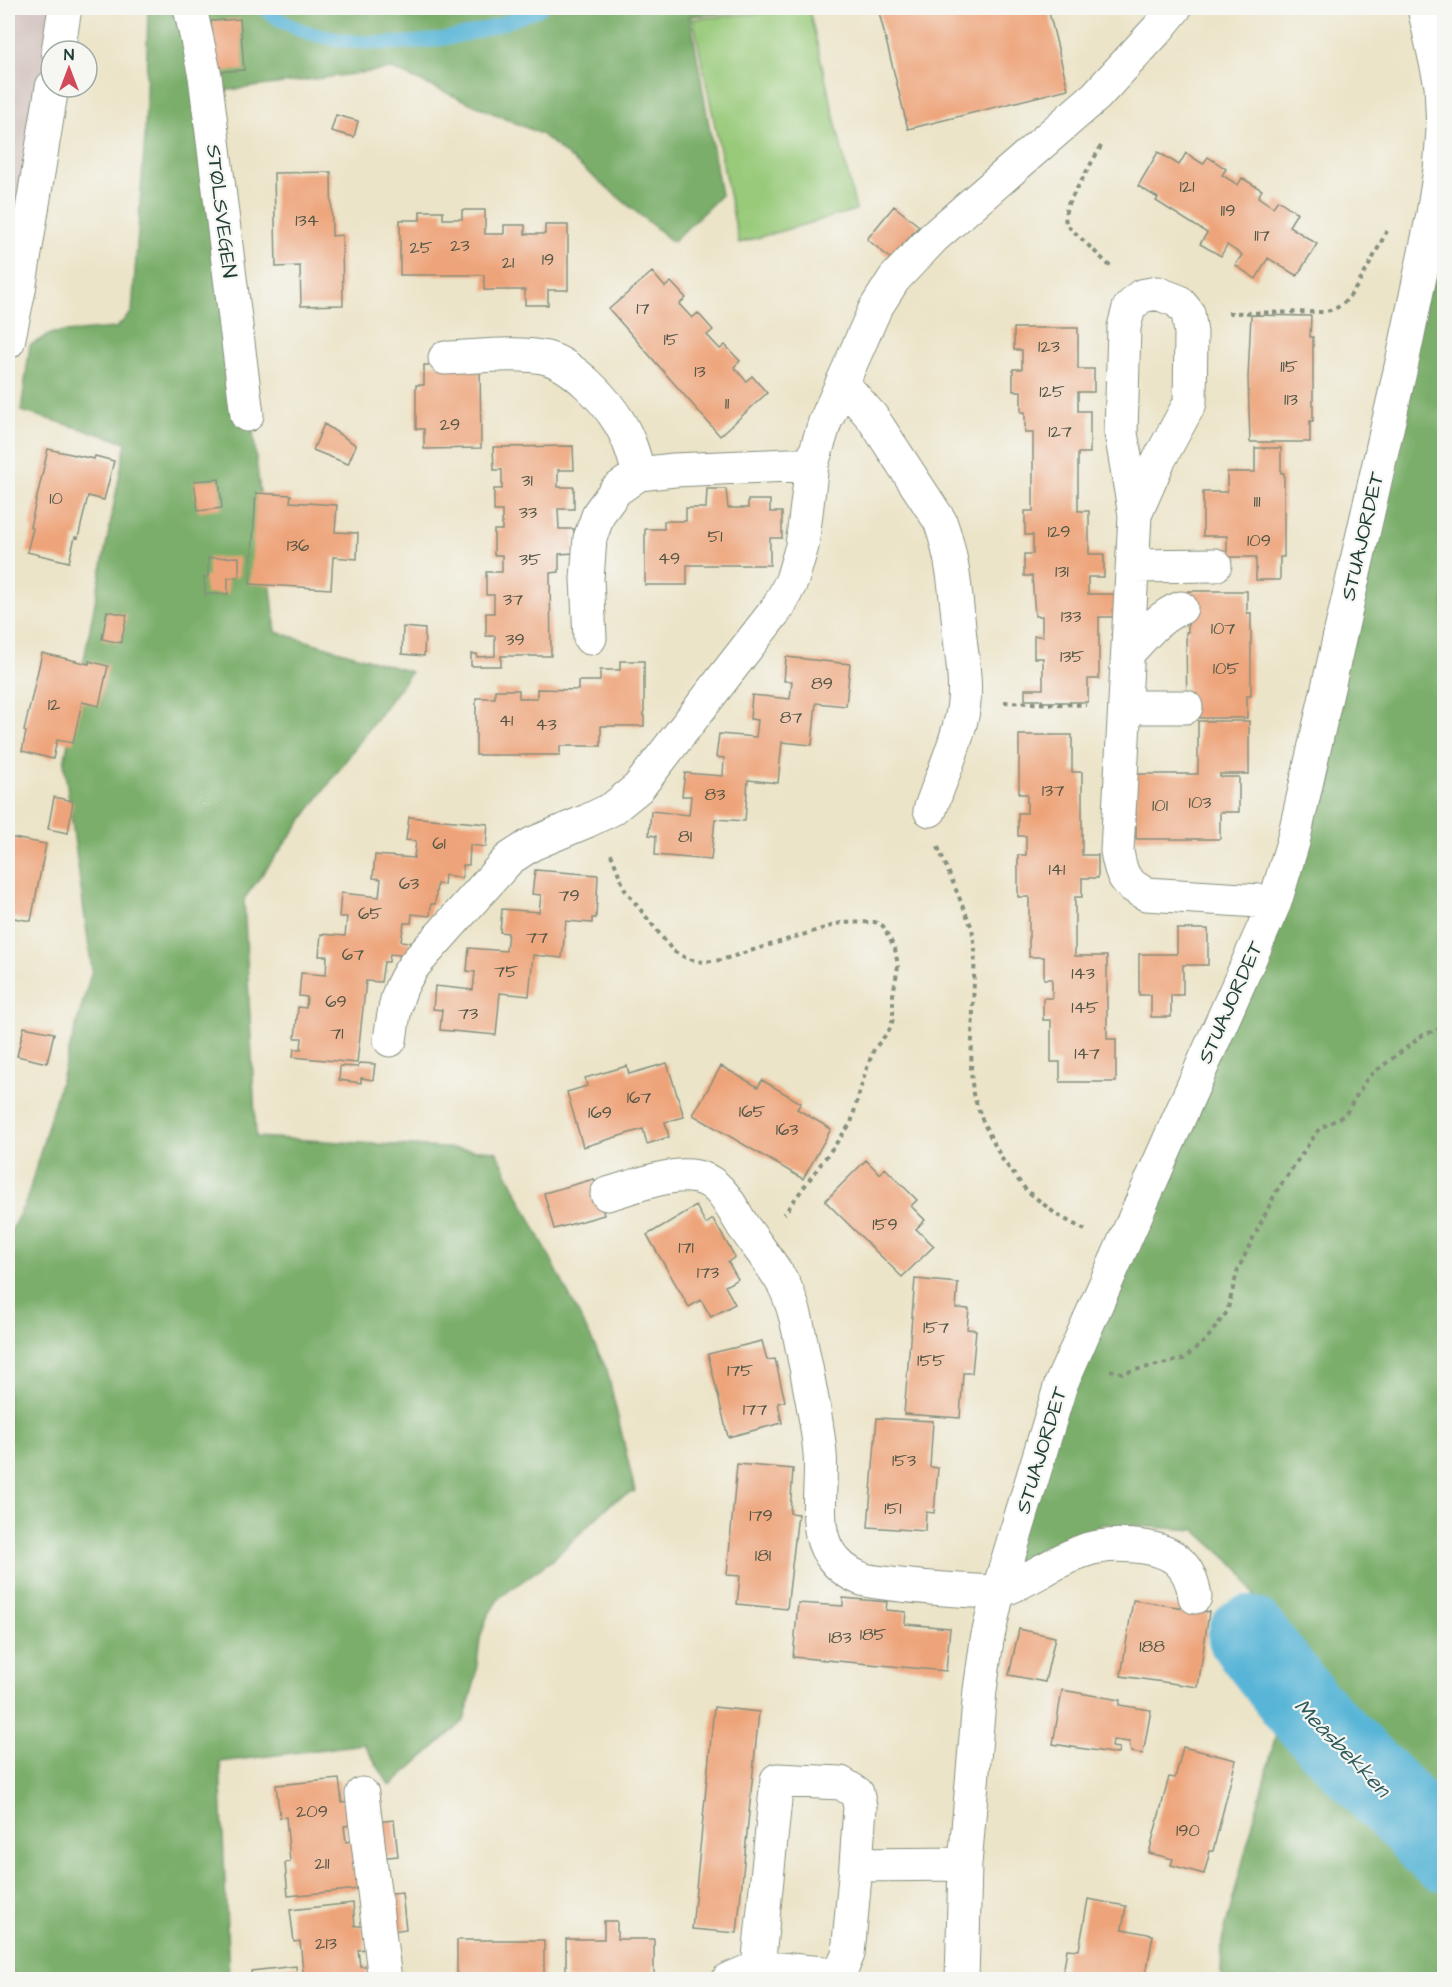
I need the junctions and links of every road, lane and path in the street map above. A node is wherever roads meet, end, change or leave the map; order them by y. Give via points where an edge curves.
1 (65, 8) edge
2 (190, 8) edge
3 (1175, 8) edge
4 (1424, 8) edge
5 (60, 39) edge
6 (1096, 96) junction
7 (50, 99) edge
8 (1433, 214) junction
9 (1141, 296) junction
10 (1188, 313) junction
11 (8, 342) edge
12 (445, 357) dead end
13 (842, 383) junction
14 (247, 415) dead end
15 (812, 464) junction
16 (639, 474) junction
17 (1135, 515) junction
18 (1215, 565) dead end
19 (1133, 566) junction
20 (1181, 608) dead end
21 (590, 638) dead end
22 (1128, 652) junction
23 (964, 700) junction
24 (1125, 707) junction
25 (1186, 707) dead end
26 (930, 810) joint
27 (608, 846) dead end
28 (1275, 902) junction
29 (1444, 1027) edge
30 (390, 1040) dead end
31 (607, 1194) dead end
32 (758, 1248) junction
33 (1120, 1249) junction
34 (1071, 1361) junction
35 (998, 1592) junction
36 (1195, 1597) dead end
37 (362, 1794) dead end
38 (965, 1864) junction
39 (856, 1865) junction
40 (758, 1967) junction
41 (385, 1980) edge
42 (728, 1980) edge
43 (962, 1980) edge

1 - 5 street
2 - 14 street, STØLSVEGEN via 205,76
3 - 6 street
4 - 8 street, STUAJORDET via 1441,85 1443,130
6 - 9 path via 1112,122 1110,131 1067,206 1066,224
6 - 13 street via 934,237 894,279 875,309
7 - 11 street
8 - 10 path via 1407,214 1388,229 1352,293 1334,310
8 - 28 street, STUAJORDET via 1293,842
9 - 10 street via 1158,293 1178,302
9 - 17 street via 1129,308 1124,327 1121,433
10 - 17 street via 1190,403
12 - 16 street via 547,358 568,368 619,422
13 - 15 street
13 - 23 street via 879,427 940,521 953,566
15 - 16 street
15 - 30 street via 802,546 779,606 638,788 612,809 532,844 509,859 402,981
16 - 21 street via 616,490 599,513 590,538
17 - 19 street
18 - 19 street
19 - 22 street
20 - 22 street via 1169,612
22 - 24 street
23 - 24 path
23 - 26 street via 961,720
24 - 25 street
24 - 28 street via 1117,851 1120,869 1130,886 1146,894
26 - 33 path via 931,830 972,928 972,1085 983,1122 1002,1159 1026,1190 1057,1215
27 - 32 path via 625,890 673,951 688,959 721,960 841,922 858,921 883,926 895,949 898,966 893,1019 889,1031 874,1049 851,1123
28 - 33 street, STUAJORDET
29 - 34 path via 1423,1035 1368,1077 1345,1115 1319,1129 1276,1192 1238,1269 1227,1312 1206,1340 1184,1359 1122,1373
31 - 32 street via 674,1176 706,1180 723,1194
32 - 35 street via 784,1286 794,1311 818,1428 820,1509 828,1552 840,1566 863,1580
33 - 34 street, STUAJORDET
34 - 35 street, STUAJORDET
35 - 36 street via 1084,1550 1122,1546 1162,1552 1177,1560 1191,1579
35 - 38 street, STUAJORDET via 980,1690
37 - 41 street
38 - 39 street
38 - 43 street, STUAJORDET
39 - 40 street via 848,1954 842,1968 833,1974
39 - 40 street via 860,1807 857,1793 841,1783 777,1780
40 - 42 street

